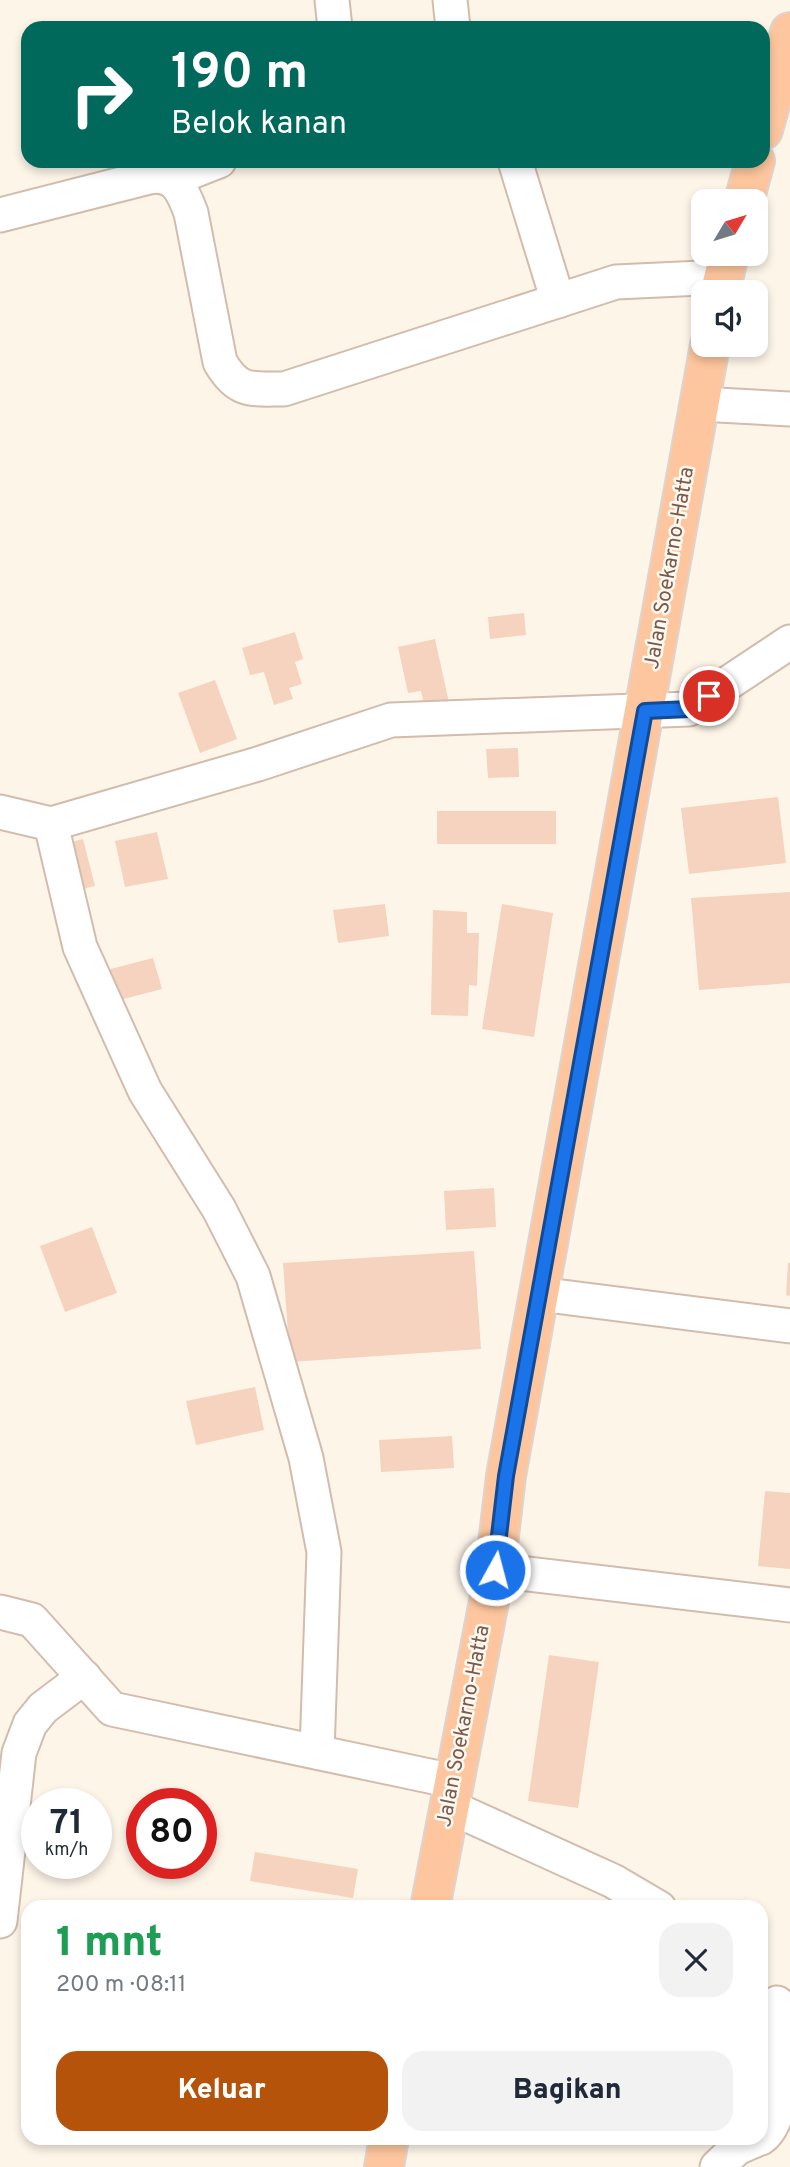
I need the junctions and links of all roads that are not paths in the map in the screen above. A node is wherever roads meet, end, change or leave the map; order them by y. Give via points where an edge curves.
1 (332, 0) edge
2 (450, 0) edge
3 (334, 21) edge
4 (452, 21) edge
5 (790, 32) edge
6 (770, 105) edge
7 (201, 168) edge
8 (517, 168) edge
9 (753, 168) edge
10 (173, 179) junction
11 (747, 189) edge
12 (0, 215) edge
13 (724, 274) edge
14 (558, 301) junction
15 (708, 357) edge
16 (700, 404) junction
17 (790, 409) edge
18 (790, 642) edge
19 (645, 711) junction
20 (0, 812) edge
21 (51, 824) junction
22 (539, 1294) junction
23 (790, 1326) edge
24 (495, 1570) junction
25 (790, 1605) edge
26 (0, 1612) edge
27 (83, 1677) junction
28 (317, 1752) junction
29 (450, 1793) junction
30 (431, 1900) edge
31 (645, 1900) edge
32 (0, 1921) edge
33 (776, 2002) edge
34 (768, 2134) edge
35 (388, 2145) edge
36 (744, 2145) edge
37 (384, 2167) edge
38 (718, 2167) edge

1 - 3 street
2 - 4 street
5 - 6 highway
7 - 10 street
8 - 14 street
9 - 11 highway
10 - 12 street via 149,177
10 - 14 street via 191,213 220,362 229,378 247,390 284,389
13 - 14 street via 616,282
15 - 16 highway, Jalan Soekarno-Hatta
16 - 17 street
16 - 19 highway, Jalan Soekarno-Hatta
18 - 19 street via 689,709
19 - 21 street via 391,720
19 - 22 highway, Jalan Soekarno-Hatta
20 - 21 street
21 - 28 street via 80,947 145,1091 219,1209 253,1276 298,1432 324,1552
22 - 23 street
22 - 24 highway, Jalan Soekarno-Hatta via 506,1476
24 - 25 street
24 - 29 highway, Jalan Soekarno-Hatta
26 - 27 street via 32,1620
27 - 28 street via 112,1709
27 - 32 street via 43,1708 30,1724 19,1753
28 - 29 street
29 - 30 highway, Jalan Soekarno-Hatta
29 - 31 street
33 - 34 street via 787,2098 780,2120
35 - 37 highway
36 - 38 street

